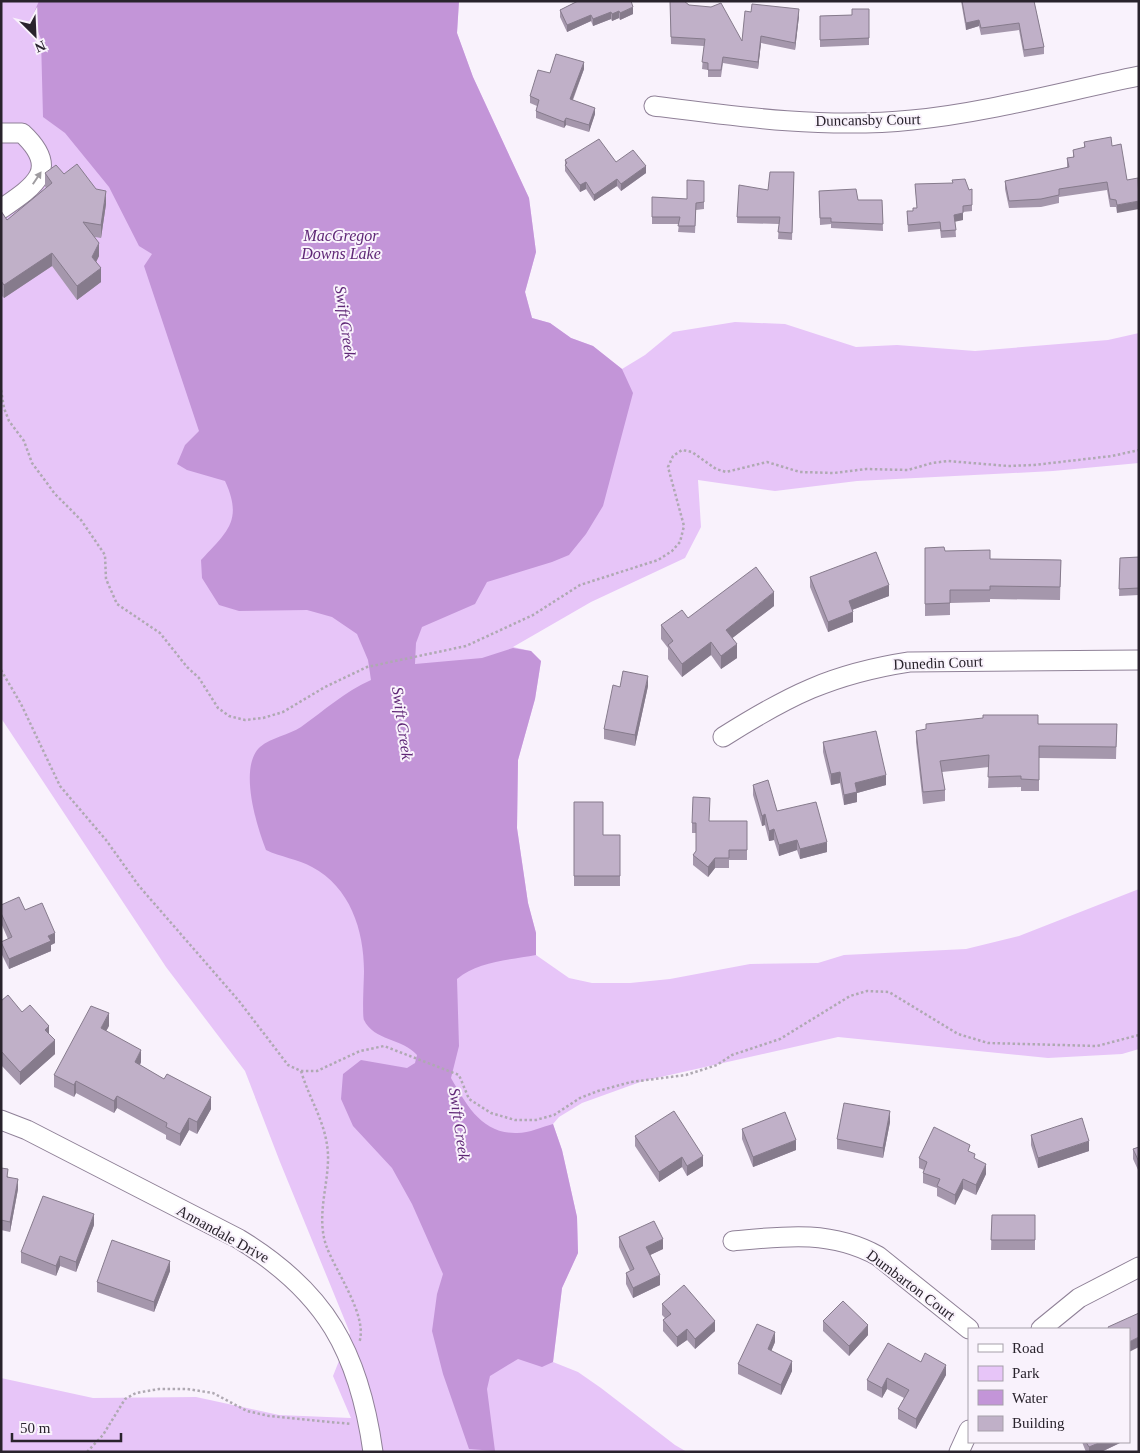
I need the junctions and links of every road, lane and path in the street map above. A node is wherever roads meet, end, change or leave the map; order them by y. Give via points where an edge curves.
1 (1139, 76) edge
2 (654, 106) dead end
3 (1, 133) edge
4 (1, 210) edge
5 (1, 390) edge
6 (1139, 450) edge
7 (1139, 660) edge
8 (1, 670) edge
9 (723, 737) dead end
10 (1139, 1034) edge
11 (301, 1071) junction
12 (1, 1120) edge
13 (733, 1240) dead end
14 (1139, 1266) edge
15 (968, 1328) edge
16 (1042, 1328) edge
17 (355, 1348) dead end
18 (360, 1424) dead end
19 (968, 1432) edge
20 (86, 1452) edge
21 (373, 1452) edge
22 (959, 1452) edge

1 - 2 street, Duncansby Court via 940,117 882,122 766,118
4 -> 3 street via 28,189 41,174 43,165 31,142 22,133
5 - 6 path via 9,421 24,441 32,463 55,494 81,520 105,555 106,579 117,604 160,633 172,651 199,678 218,708 229,716 245,720 283,712 367,667 425,656 487,638 533,615 580,585 658,560 680,542 684,526 668,467 673,456 682,450 692,452 726,472 767,462 800,472 834,473 866,469 908,470 932,462 948,461 1034,465
7 - 9 street, Dunedin Court via 908,662 878,667 822,683 794,695
8 - 11 path via 60,786 106,840 139,886 239,1001 288,1066
10 - 11 path via 1097,1046 988,1043 958,1034 889,992 866,991 850,996 780,1039 732,1055 717,1065 686,1075 631,1082 598,1091 554,1115 536,1120 514,1120 491,1113 469,1099 459,1075 384,1046 375,1046 317,1071
11 - 17 path via 326,1129 327,1171 322,1206 325,1242 360,1317 362,1331
12 - 21 street, Annandale Drive via 27,1130 239,1239 283,1269 319,1306 343,1346 364,1398
13 - 15 street, Dumbarton Court via 798,1235 846,1242 862,1248 878,1256
14 - 16 street via 1079,1298
18 - 20 path via 269,1416 247,1411 213,1393 159,1389 136,1393 125,1399 103,1436
19 - 22 street

